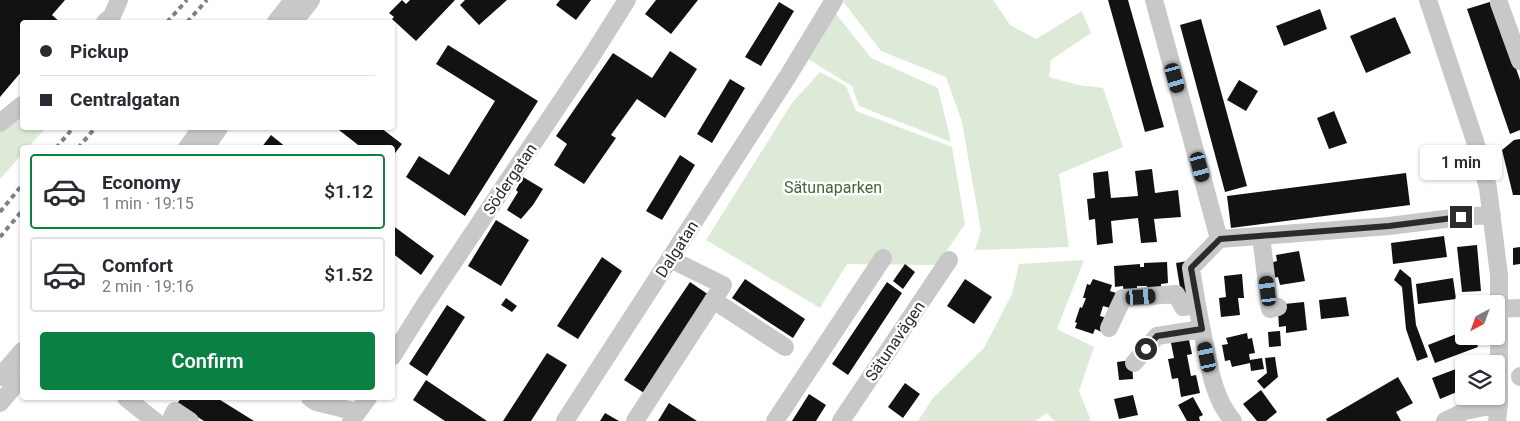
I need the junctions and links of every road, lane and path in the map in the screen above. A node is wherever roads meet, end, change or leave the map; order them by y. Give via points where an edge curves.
1 (119, 0) edge
2 (293, 0) edge
3 (311, 0) edge
4 (628, 0) edge
5 (834, 0) edge
6 (1428, 0) edge
7 (1160, 2) edge
8 (1499, 3) dead end
9 (107, 20) edge
10 (278, 20) edge
11 (296, 20) edge
12 (1520, 61) edge
13 (20, 107) edge
14 (0, 123) edge
15 (200, 130) edge
16 (218, 130) edge
17 (189, 145) edge
18 (207, 145) edge
19 (1492, 215) junction
20 (1261, 236) junction
21 (1220, 239) junction
22 (883, 258) dead end
23 (670, 259) junction
24 (949, 260) dead end
25 (1499, 295) edge
26 (713, 300) junction
27 (1197, 306) junction
28 (1278, 307) dead end
29 (1520, 308) edge
30 (1505, 309) edge
31 (1109, 328) dead end
32 (1202, 329) junction
33 (1499, 345) edge
34 (785, 347) dead end
35 (395, 352) edge
36 (20, 353) edge
37 (1134, 363) dead end
38 (0, 377) edge
39 (20, 379) edge
40 (128, 400) edge
41 (313, 400) edge
42 (343, 400) edge
43 (367, 400) edge
44 (0, 403) edge
45 (1498, 413) edge
46 (359, 418) edge
47 (638, 420) edge
48 (154, 421) edge
49 (170, 421) edge
50 (190, 421) edge
51 (565, 421) edge
52 (775, 421) edge
53 (841, 421) edge
54 (1233, 421) edge
55 (1445, 421) edge

1 - 9 street
2 - 10 street
3 - 11 street
4 - 35 street, Södergatan
5 - 23 street, Dalgatan
6 - 19 street via 1475,141
7 - 21 street
8 - 12 street
13 - 14 street
15 - 17 street
16 - 18 street
19 - 20 street
19 - 25 street
20 - 21 street
20 - 28 street via 1270,309
21 - 27 street via 1191,268
22 - 52 street
23 - 26 street via 723,285
23 - 51 street, Dalgatan
24 - 53 street, Sätunavägen
26 - 34 street
26 - 47 street
27 - 31 street via 1182,307 1176,294 1123,298
27 - 32 street
29 - 30 street
32 - 37 street via 1157,336
32 - 54 street via 1216,393
33 - 45 street
36 - 38 street
39 - 44 street
40 - 48 street
41 - 46 street
42 - 46 street
43 - 46 street
45 - 55 street via 1465,410
49 - 50 street via 175,411

